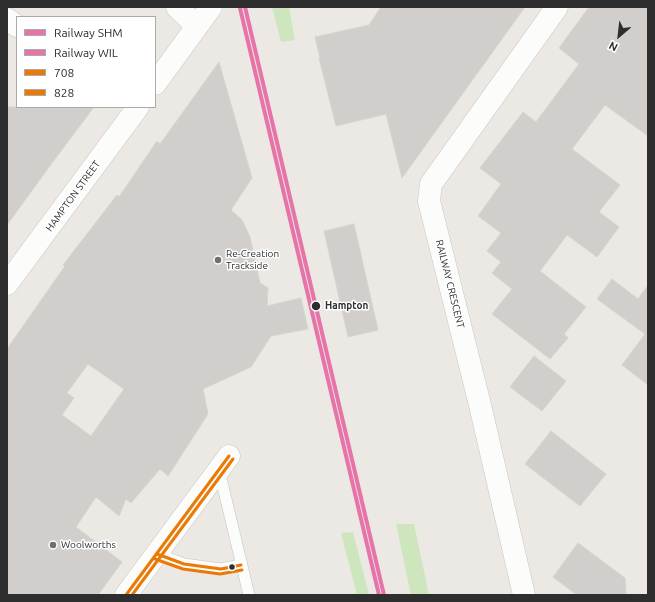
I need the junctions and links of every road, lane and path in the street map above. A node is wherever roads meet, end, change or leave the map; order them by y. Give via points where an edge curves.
1 (176, 7) edge
2 (211, 7) edge
3 (557, 7) edge
4 (7, 19) edge
5 (16, 25) edge
6 (197, 26) junction
7 (156, 83) edge
8 (132, 109) edge
9 (7, 284) edge
10 (224, 463) joint
11 (156, 554) junction
12 (241, 565) junction
13 (126, 595) edge
14 (249, 595) edge
15 (524, 595) edge

1 - 6 street
2 - 6 street
3 - 15 street, RAILWAY CRESCENT via 431,184 429,201
4 - 5 street
6 - 7 street
8 - 9 street, HAMPTON STREET
10 - 11 street
10 - 12 lane
11 - 12 lane via 184,564 222,569
11 - 13 street
12 - 14 lane

